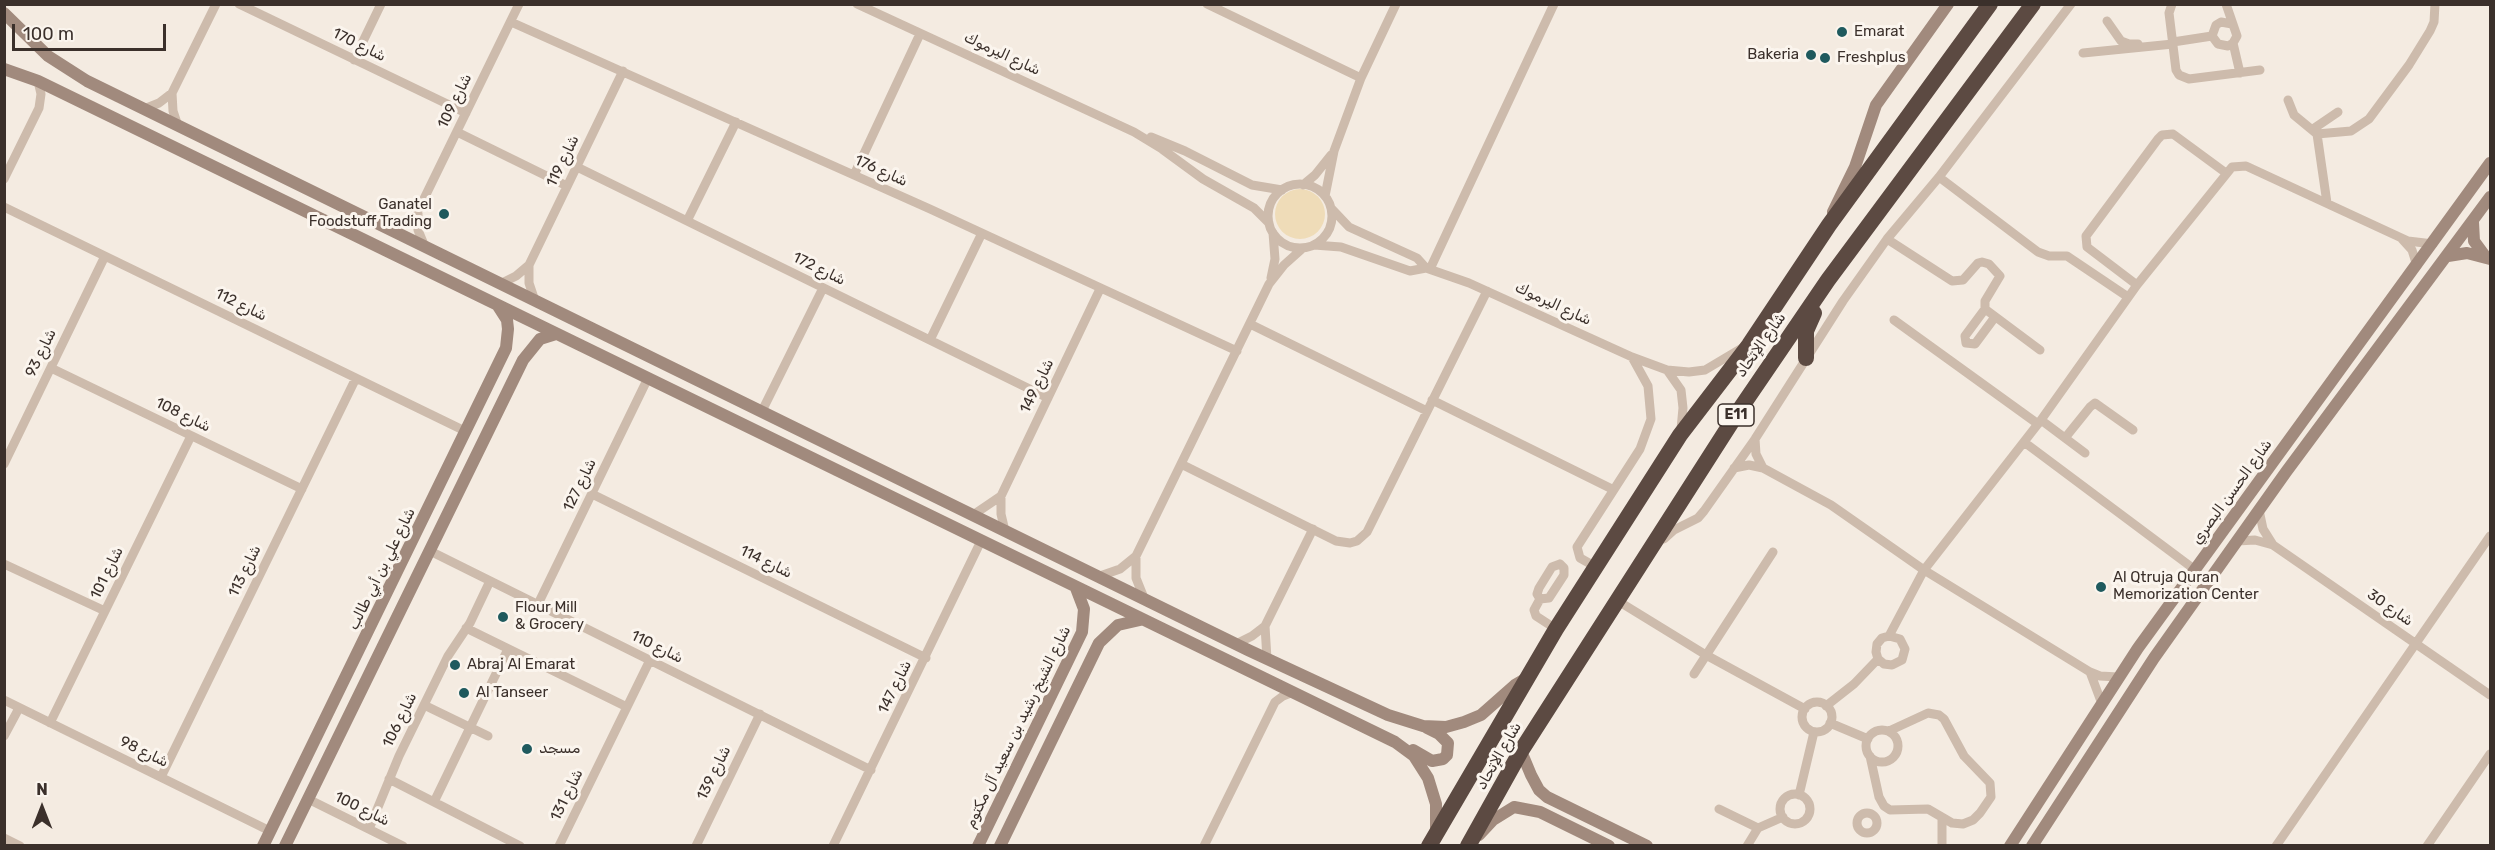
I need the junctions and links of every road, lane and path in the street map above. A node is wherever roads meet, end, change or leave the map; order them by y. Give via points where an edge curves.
1 (10, 4) edge
2 (216, 4) edge
3 (239, 4) edge
4 (381, 4) edge
5 (519, 4) edge
6 (856, 4) edge
7 (1207, 4) edge
8 (1396, 4) edge
9 (1554, 4) edge
10 (1948, 4) edge
11 (2033, 4) edge
12 (2071, 4) edge
13 (2172, 4) edge
14 (2226, 4) edge
15 (2435, 4) edge
16 (1991, 5) edge
17 (4, 13) edge
18 (511, 21) junction
19 (2107, 21) dead end
20 (15, 23) junction
21 (2232, 24) junction
22 (920, 33) junction
23 (2212, 36) junction
24 (2173, 42) junction
25 (2233, 44) junction
26 (2125, 47) junction
27 (2082, 53) dead end
28 (354, 60) junction
29 (4, 69) edge
30 (2260, 70) dead end
31 (623, 71) junction
32 (2240, 73) junction
33 (1361, 78) junction
34 (38, 81) junction
35 (61, 92) junction
36 (172, 93) junction
37 (2288, 100) dead end
38 (39, 108) junction
39 (144, 109) junction
40 (2338, 112) dead end
41 (466, 113) junction
42 (736, 122) junction
43 (178, 126) junction
44 (457, 132) junction
45 (1134, 132) junction
46 (2315, 132) junction
47 (1334, 151) junction
48 (2490, 164) edge
49 (577, 167) junction
50 (2226, 173) junction
51 (854, 175) junction
52 (1939, 177) junction
53 (4, 179) edge
54 (1303, 185) junction
55 (567, 186) junction
56 (1282, 190) junction
57 (1325, 196) junction
58 (2490, 197) edge
59 (2327, 203) junction
60 (4, 207) edge
61 (1331, 208) junction
62 (418, 211) junction
63 (687, 221) junction
64 (2473, 222) junction
65 (1269, 223) junction
66 (1829, 225) junction
67 (388, 229) junction
68 (982, 233) junction
69 (1273, 233) junction
70 (2400, 237) junction
71 (411, 240) junction
72 (1887, 240) junction
73 (2433, 244) junction
74 (425, 247) junction
75 (1308, 247) junction
76 (105, 256) junction
77 (2448, 256) junction
78 (402, 258) junction
79 (2488, 258) edge
80 (529, 264) junction
81 (2417, 266) junction
82 (1428, 269) junction
83 (1828, 280) junction
84 (500, 284) junction
85 (1269, 284) junction
86 (2137, 285) junction
87 (823, 288) junction
88 (1100, 289) junction
89 (1487, 291) junction
90 (2128, 297) junction
91 (535, 301) junction
92 (497, 305) junction
93 (1986, 309) junction
94 (1995, 317) junction
95 (1894, 320) dead end
96 (1250, 324) junction
97 (556, 334) junction
98 (930, 340) junction
99 (1749, 345) junction
100 (2040, 350) dead end
101 (1237, 351) junction
102 (1632, 357) junction
103 (1806, 358) junction
104 (51, 368) junction
105 (1667, 370) junction
106 (687, 375) junction
107 (356, 378) junction
108 (648, 378) junction
109 (2328, 389) junction
110 (484, 392) junction
111 (678, 393) junction
112 (1048, 398) junction
113 (1432, 400) junction
114 (502, 403) junction
115 (762, 411) junction
116 (1427, 411) junction
117 (2039, 422) junction
118 (2133, 430) dead end
119 (2318, 430) junction
120 (465, 431) junction
121 (1680, 435) junction
122 (2293, 435) junction
123 (191, 436) junction
124 (2065, 438) junction
125 (1755, 439) junction
126 (2024, 442) junction
127 (2085, 453) dead end
128 (4, 464) edge
129 (1181, 464) junction
130 (1734, 468) junction
131 (1763, 468) junction
132 (2286, 471) junction
133 (302, 489) junction
134 (1612, 489) junction
135 (592, 494) junction
136 (1001, 496) junction
137 (2259, 510) junction
138 (973, 515) junction
139 (1313, 530) junction
140 (1005, 531) junction
141 (964, 532) junction
142 (2490, 536) edge
143 (981, 541) junction
144 (2237, 542) junction
145 (2273, 545) junction
146 (430, 551) junction
147 (1576, 552) junction
148 (1773, 552) dead end
149 (1136, 556) junction
150 (4, 564) edge
151 (1562, 565) junction
152 (1596, 567) junction
153 (2194, 569) junction
154 (1924, 570) junction
155 (1636, 572) junction
156 (1100, 576) junction
157 (490, 581) junction
158 (1076, 588) junction
159 (1144, 598) junction
160 (1540, 599) junction
161 (1618, 601) junction
162 (538, 604) junction
163 (105, 611) junction
164 (1142, 620) junction
165 (1265, 626) junction
166 (466, 628) junction
167 (1556, 629) junction
168 (1889, 636) junction
169 (1236, 644) junction
170 (2416, 644) junction
171 (507, 649) junction
172 (1071, 654) junction
173 (1706, 655) junction
174 (926, 658) junction
175 (354, 659) junction
176 (1268, 659) junction
177 (1878, 659) junction
178 (650, 660) junction
179 (1089, 664) junction
180 (373, 668) junction
181 (2090, 672) junction
182 (1694, 674) dead end
183 (1530, 676) junction
184 (2118, 678) junction
185 (1272, 682) junction
186 (340, 688) junction
187 (1293, 692) junction
188 (2490, 695) edge
189 (358, 698) junction
190 (4, 700) edge
191 (1275, 702) junction
192 (2102, 704) junction
193 (424, 705) junction
194 (1826, 706) junction
195 (627, 707) junction
196 (19, 708) junction
197 (1805, 709) junction
198 (760, 714) junction
199 (50, 723) junction
200 (1830, 723) junction
201 (1423, 726) junction
202 (470, 727) junction
203 (1889, 731) junction
204 (1814, 732) junction
205 (4, 736) edge
206 (488, 736) dead end
207 (1868, 739) junction
208 (1403, 747) junction
209 (1521, 751) junction
210 (2490, 754) edge
211 (1870, 756) junction
212 (871, 770) junction
213 (161, 777) junction
214 (389, 779) junction
215 (1798, 795) junction
216 (1879, 797) junction
217 (308, 799) junction
218 (434, 802) junction
219 (1719, 808) dead end
220 (1868, 813) dead end
221 (1783, 817) junction
222 (1942, 819) junction
223 (1758, 828) junction
224 (369, 829) junction
225 (270, 831) junction
226 (4, 838) edge
227 (1432, 840) edge
228 (1468, 845) edge
229 (20, 846) edge
230 (263, 846) edge
231 (285, 846) edge
232 (403, 846) edge
233 (520, 846) edge
234 (559, 846) edge
235 (696, 846) edge
236 (833, 846) edge
237 (978, 846) edge
238 (1000, 846) edge
239 (1204, 846) edge
240 (1609, 846) edge
241 (1647, 846) edge
242 (1747, 846) edge
243 (1942, 846) edge
244 (2010, 846) edge
245 (2032, 846) edge
246 (2276, 846) edge
247 (2427, 846) edge

1 - 20 main road
2 - 36 street
3 - 28 street, شارع 170
4 - 28 street
5 - 18 street, شارع 109
6 - 22 street, شارع اليرموك
7 - 33 street
8 - 33 street
9 - 82 street
10 - 66 main road via 1876,105 1855,167
11 - 83 highway, شارع الإتحاد / E11
12 - 52 street
13 - 24 street via 2169,9
14 - 21 street
15 - 46 street via 2430,31 2369,119 2351,131
16 - 66 highway, شارع الإتحاد / E11
17 - 20 main road
18 - 31 street, شارع 176
18 - 41 street, شارع 109
19 - 26 street
20 - 39 main road via 60,66
21 - 23 street via 2221,22
21 - 25 street via 2237,36
22 - 45 street, شارع اليرموك
22 - 51 street
23 - 24 street
23 - 25 street via 2218,45
24 - 26 street
24 - 32 street via 2176,70 2184,78
25 - 32 street
26 - 27 street
28 - 41 street, شارع 170
29 - 34 main road
30 - 32 street
31 - 42 street, شارع 176
31 - 49 street, شارع 119
33 - 47 street
34 - 35 main road
34 - 38 street
35 - 38 street
35 - 78 main road
36 - 39 street
36 - 43 street
37 - 46 street via 2294,116
38 - 53 street
39 - 43 main road
40 - 46 street
41 - 44 street, شارع 109
42 - 51 street, شارع 176
42 - 63 street
43 - 67 main road
44 - 55 street
44 - 62 street, شارع 109
45 - 56 street, شارع اليرموك via 1185,151 1252,185
45 - 65 street, شارع اليرموك via 1254,208
46 - 59 street
47 - 54 street
47 - 57 street
48 - 73 main road, شارع الحسن البصري
49 - 55 street, شارع 119
49 - 63 street, شارع 172
50 - 59 street via 2232,167 2246,166
50 - 86 street
50 - 86 street via 2173,134 2158,139 2086,236 2087,247
51 - 68 street, شارع 176
52 - 72 street
52 - 90 street via 2038,252 2067,256
54 - 56 street
54 - 57 street
55 - 80 street, شارع 119
56 - 65 street via 1270,205
57 - 61 street
58 - 64 main road
59 - 70 street
60 - 76 street, شارع 112
61 - 75 street via 1327,234
61 - 82 street, شارع اليرموك via 1349,227 1416,258
62 - 67 street via 408,221
62 - 74 street via 418,230
63 - 87 street, شارع 172
64 - 77 main road
64 - 79 main road via 2474,241
65 - 69 street
66 - 99 highway, شارع الإتحاد / E11
67 - 71 main road
68 - 88 street, شارع 176
68 - 98 street
69 - 75 street via 1286,245
69 - 85 street via 1275,259
70 - 73 street
70 - 81 street via 2412,250
71 - 74 main road
71 - 78 main road via 399,248
72 - 93 street via 1952,281 1963,280 1978,263 1989,264 2000,276 1984,301
72 - 103 street
73 - 81 main road, شارع الحسن البصري
74 - 84 main road
75 - 82 street, شارع اليرموك via 1341,247 1410,271
75 - 85 street via 1284,265
76 - 104 street, شارع 93
76 - 107 street, شارع 112
77 - 79 main road via 2467,253
77 - 119 main road
78 - 92 main road
80 - 84 street, شارع 119
80 - 91 street via 529,283
81 - 109 main road, شارع الحسن البصري
82 - 89 street, شارع اليرموك
83 - 103 highway via 1827,294 1806,331
83 - 155 highway, شارع الإتحاد / E11
84 - 91 main road
85 - 96 street
86 - 90 street
87 - 98 street, شارع 172
87 - 115 street
88 - 101 street, شارع 176
88 - 112 street, شارع 149
89 - 102 street, شارع اليرموك
89 - 113 street
90 - 117 street
91 - 106 main road
92 - 97 main road
92 - 110 main road, شارع علي بن أبي طالب via 507,320 508,338
93 - 94 street
93 - 94 street via 1965,336 1968,345 1975,344
94 - 100 street
95 - 117 street
96 - 101 street
96 - 116 street
97 - 108 main road
97 - 114 main road via 540,339 527,352
98 - 112 street, شارع 172
99 - 105 street, شارع اليرموك via 1705,370
99 - 121 highway, شارع الإتحاد / E11
101 - 129 street
102 - 105 street, شارع اليرموك
102 - 134 street via 1648,386 1651,419 1645,440
103 - 125 street
104 - 123 street, شارع 108
104 - 128 street, شارع 93
105 - 121 street via 1680,390
106 - 111 main road via 688,389
106 - 115 main road
107 - 120 street, شارع 112
107 - 133 street, شارع 113
108 - 111 main road
108 - 135 street, شارع 127
109 - 119 main road via 2331,398 2312,422
109 - 122 main road, شارع الحسن البصري
110 - 114 main road via 495,394
110 - 120 main road, شارع علي بن أبي طالب
111 - 141 main road
112 - 136 street, شارع 149
113 - 116 street
113 - 134 street
114 - 146 main road
115 - 138 main road
116 - 139 street via 1363,537 1343,543
117 - 124 street
117 - 126 street
118 - 124 street via 2095,403
119 - 132 main road
120 - 175 main road, شارع علي بن أبي طالب
121 - 152 highway, شارع الإتحاد / E11
122 - 132 main road via 2299,444 2283,466
122 - 153 main road, شارع الحسن البصري
123 - 133 street, شارع 108
123 - 163 street, شارع 101
124 - 127 street
125 - 130 street
125 - 131 street via 1756,454
126 - 153 street
126 - 154 street
129 - 139 street
129 - 149 street
130 - 131 street
130 - 155 street via 1698,518 1670,532
131 - 154 street via 1831,506
132 - 137 main road
133 - 213 street, شارع 113
134 - 147 street
135 - 162 street, شارع 127
135 - 174 street, شارع 114
136 - 138 street
136 - 140 street
137 - 144 main road
137 - 145 street via 2263,529
138 - 140 main road
138 - 141 main road
139 - 165 street
140 - 156 main road
141 - 143 main road
142 - 170 street
143 - 158 main road
143 - 174 street, شارع 147
144 - 145 street, شارع 30 via 2255,540
144 - 245 main road via 2154,658
145 - 170 street, شارع 30
146 - 157 street, شارع 110
146 - 180 main road
147 - 151 street
147 - 152 street
148 - 173 street
149 - 156 street via 1120,569
149 - 159 street via 1136,578
150 - 163 street
151 - 160 street via 1565,573 1551,595
151 - 160 street via 1552,567 1537,591
152 - 167 highway, شارع الإتحاد / E11
153 - 184 main road, شارع الحسن البصري
154 - 168 street
154 - 181 street
155 - 161 highway, شارع الإتحاد / E11
156 - 159 main road
157 - 162 street, شارع 110
157 - 166 street, شارع 106
158 - 164 main road
158 - 172 main road, شارع الشيخ رشيد بن سعيد آل مكتوم via 1084,620
159 - 169 main road
160 - 167 street via 1534,610 1536,616
161 - 173 street
161 - 209 highway, شارع الإتحاد / E11
162 - 178 street, شارع 110
163 - 199 street, شارع 101
164 - 179 main road via 1126,621 1111,629
164 - 185 main road
165 - 169 street
165 - 176 street
166 - 171 street
166 - 193 street, شارع 106
167 - 183 highway, شارع الإتحاد / E11
168 - 177 street via 1877,644
168 - 177 street via 1902,642 1904,656 1892,665
169 - 176 main road
170 - 188 street, شارع 30
170 - 246 street
171 - 195 street
171 - 202 street
172 - 179 main road via 1081,652
172 - 237 main road, شارع الشيخ رشيد بن سعيد آل مكتوم
173 - 182 street
173 - 197 street
174 - 212 street, شارع 147
175 - 180 main road via 362,667
175 - 186 main road, شارع علي بن أبي طالب
176 - 201 main road via 1388,715
177 - 194 street
178 - 195 street, شارع 131
178 - 198 street, شارع 110
179 - 238 main road
180 - 189 main road
181 - 184 street
181 - 192 street
183 - 201 main road via 1481,715 1446,727
183 - 227 highway, شارع الإتحاد / E11
184 - 192 main road, شارع الحسن البصري
185 - 187 main road
185 - 191 street
186 - 189 main road via 351,689
186 - 225 main road, شارع علي بن أبي طالب
187 - 191 street
187 - 208 main road
189 - 217 main road
190 - 196 street, شارع 98
191 - 239 street
192 - 244 main road, شارع الحسن البصري
193 - 202 street
193 - 214 street, شارع 106
194 - 197 street via 1814,703
194 - 200 street
195 - 234 street, شارع 131
196 - 199 street, شارع 98
196 - 205 street
197 - 204 street via 1803,723
198 - 212 street, شارع 110
198 - 235 street, شارع 139
199 - 213 street, شارع 98
200 - 204 street
200 - 207 street
201 - 208 main road via 1448,743 1449,750 1443,759 1432,761
202 - 206 street
202 - 218 street
203 - 207 street via 1875,732
203 - 211 street via 1898,745 1895,755 1886,761
203 - 222 street via 1928,713 1939,715 1964,756 1990,783 1991,797 1973,820 1952,824
204 - 215 street
207 - 211 street via 1866,748
208 - 227 main road via 1423,767 1433,789 1436,804
209 - 228 highway, شارع الإتحاد / E11
209 - 241 main road via 1530,775 1547,797
210 - 247 street
211 - 216 street
212 - 236 street, شارع 147
213 - 225 street, شارع 98
214 - 218 street
214 - 224 street, شارع 106
215 - 221 street via 1788,795 1783,800
215 - 221 street via 1807,801 1808,815 1796,823
216 - 220 street via 1870,803
216 - 222 street via 1890,810 1928,809
217 - 224 street, شارع 100
217 - 231 main road
218 - 233 street
219 - 223 street
221 - 223 street
222 - 243 street
223 - 242 street
224 - 232 street, شارع 100
225 - 230 main road, شارع علي بن أبي طالب
226 - 229 street
228 - 240 main road via 1493,820 1514,807 1540,812

